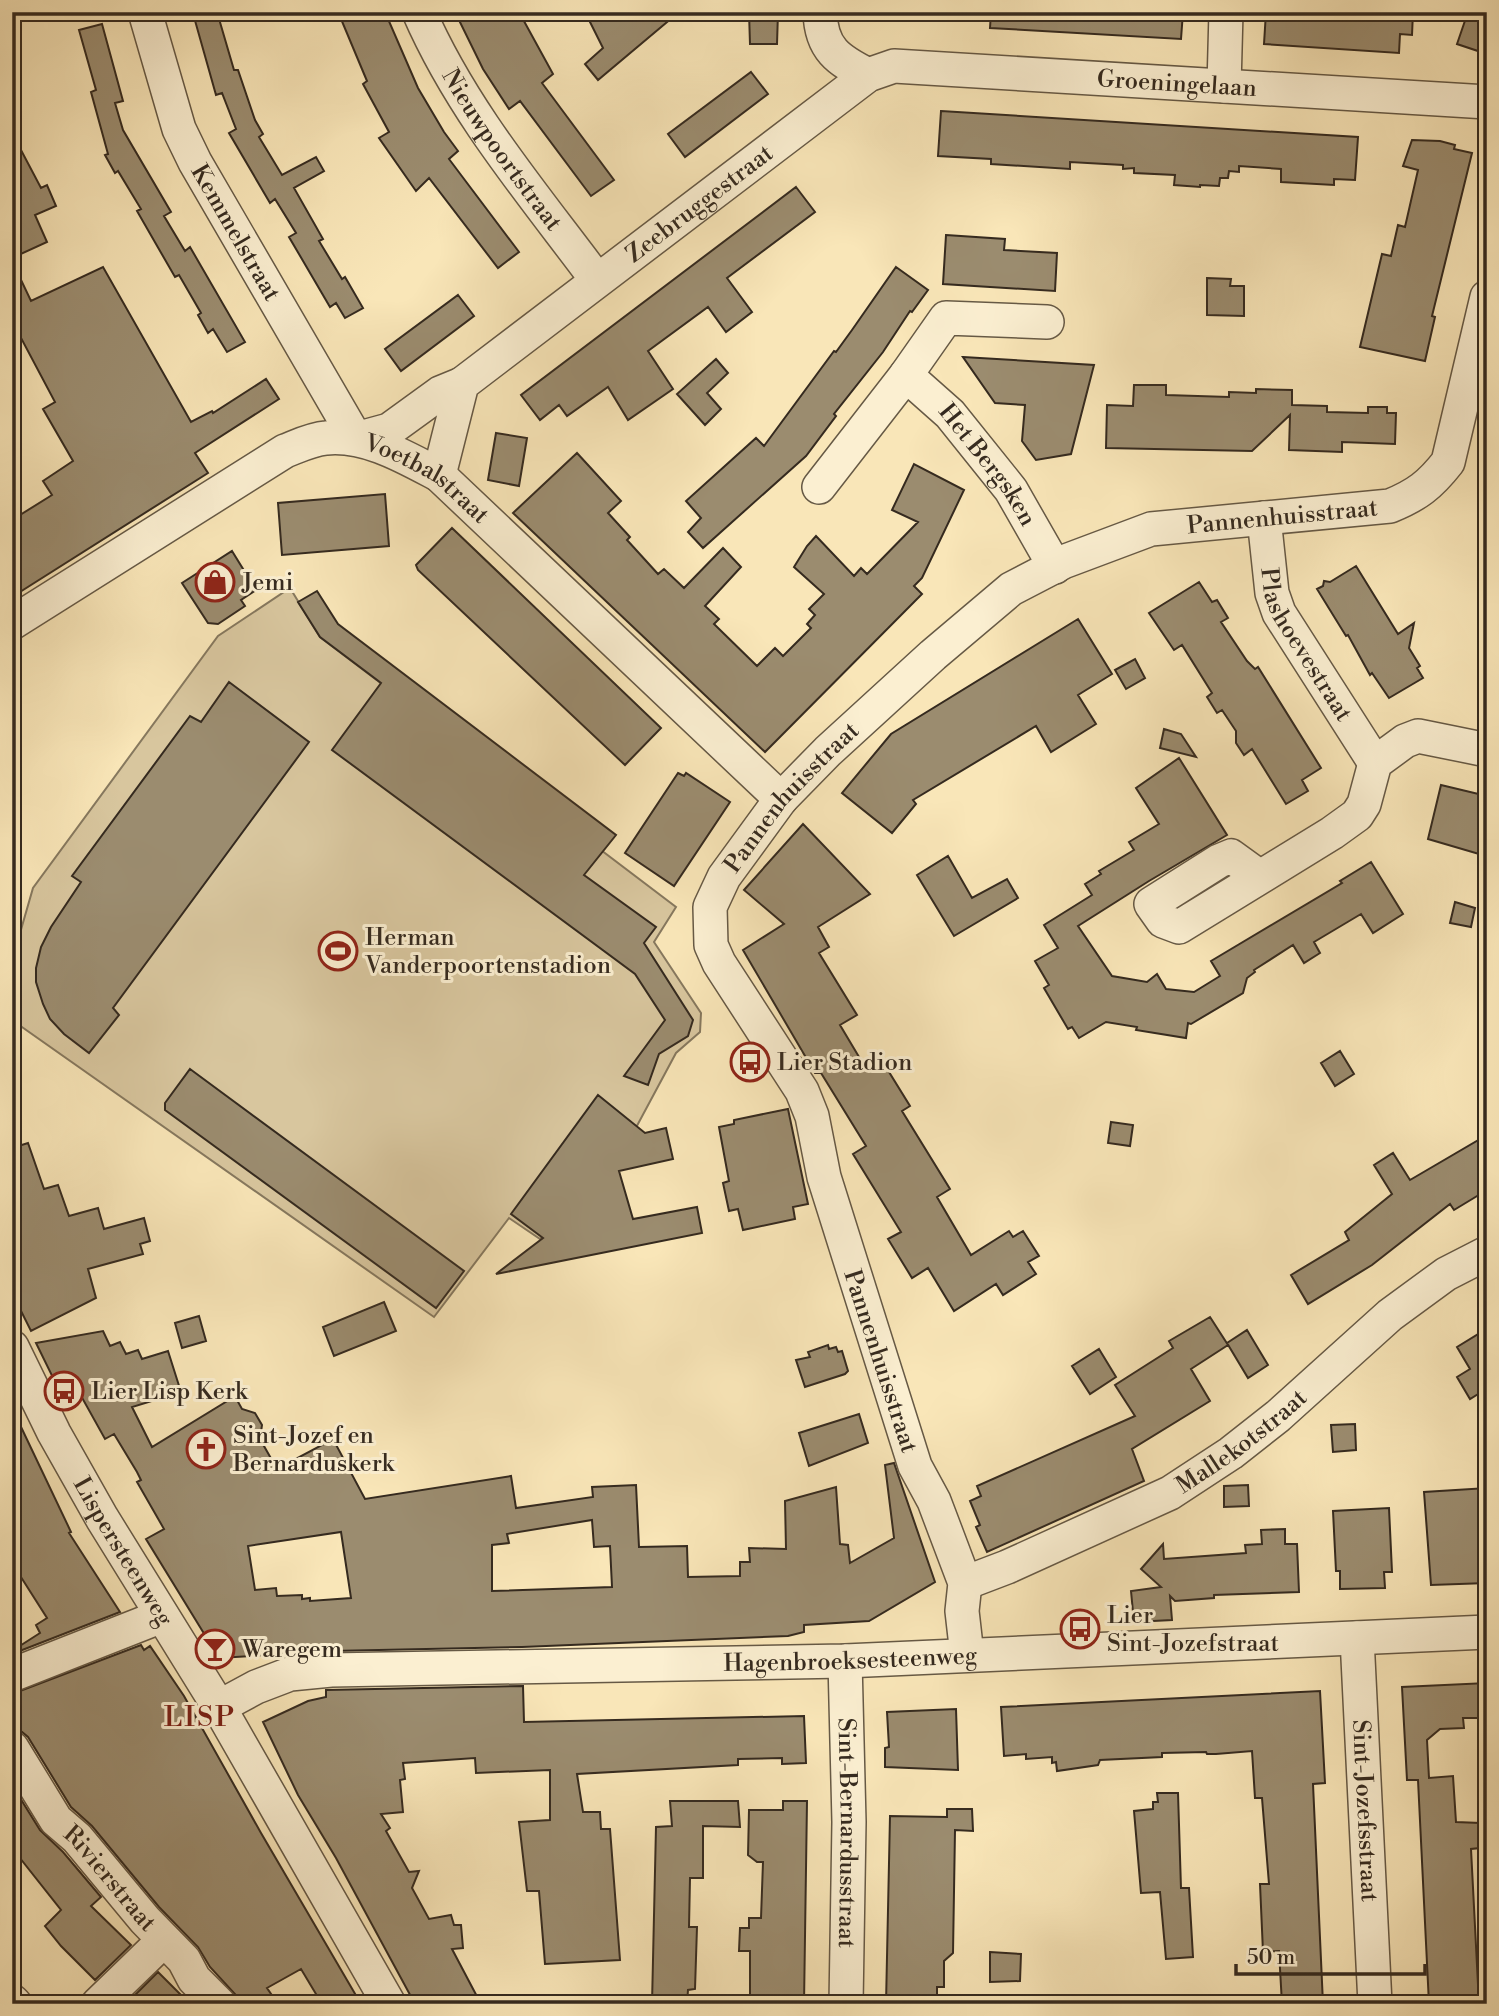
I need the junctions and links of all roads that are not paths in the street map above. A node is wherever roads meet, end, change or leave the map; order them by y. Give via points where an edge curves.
1 (145, 12) edge
2 (419, 12) edge
3 (820, 12) edge
4 (1226, 12) edge
5 (868, 75) junction
6 (1224, 86) junction
7 (1487, 102) edge
8 (597, 280) junction
9 (1487, 297) edge
10 (1047, 322) dead end
11 (1481, 338) edge
12 (906, 375) junction
13 (461, 384) junction
14 (356, 439) junction
15 (439, 475) junction
16 (819, 487) dead end
17 (1264, 518) junction
18 (1055, 567) junction
19 (12, 623) edge
20 (1487, 750) edge
21 (1375, 763) junction
22 (781, 799) junction
23 (1260, 877) dead end
24 (1487, 1253) edge
25 (12, 1347) edge
26 (965, 1583) junction
27 (162, 1616) junction
28 (1487, 1632) edge
29 (1358, 1650) junction
30 (967, 1655) junction
31 (845, 1661) junction
32 (12, 1675) edge
33 (219, 1707) junction
34 (12, 1748) edge
35 (164, 1940) junction
36 (98, 2004) edge
37 (219, 2004) edge
38 (389, 2004) edge
39 (846, 2004) edge
40 (1375, 2004) edge

1 - 14 street, Kemmelstraat via 179,129 195,162
2 - 8 street, Nieuwpoortstraat via 451,78 494,143
3 - 5 street via 820,31 829,49 842,62
4 - 6 street
5 - 6 street, Groeningelaan via 894,66
5 - 8 street, Zeebruggestraat
6 - 7 street, Groeningelaan
8 - 13 street, Zeebruggestraat
9 - 11 street, Pannenhuisstraat
10 - 12 street via 946,317
11 - 17 street, Pannenhuisstraat via 1448,462 1426,487 1390,506
12 - 16 street
12 - 18 street, Het Bergsken via 950,414 1011,490
13 - 14 street, Zeebruggestraat via 440,393 390,430
13 - 15 street
14 - 15 street, Voetbalstraat
14 - 19 street, Voetbalstraat via 326,438 285,451
15 - 22 street, Voetbalstraat
17 - 18 street, Pannenhuisstraat via 1151,529
17 - 21 street, Plashoevestraat via 1272,593 1279,613
18 - 22 street, Pannenhuisstraat via 1011,589 981,612
20 - 21 street via 1418,736
21 - 23 street via 1357,816
22 - 26 street, Pannenhuisstraat via 724,877 710,907 710,945 802,1091 812,1116 824,1177 915,1466 934,1501
24 - 26 street, Mallekotstraat via 1446,1274 1390,1315 1278,1416 1170,1493
25 - 27 street, Lispersteenweg via 61,1445
26 - 30 street, Pannenhuisstraat via 962,1611
27 - 32 street
27 - 33 street, Lispersteenweg
28 - 29 street, Hagenbroeksesteenweg
29 - 30 street, Hagenbroeksesteenweg
29 - 40 street, Sint-Jozefsstraat
30 - 31 street, Hagenbroeksesteenweg
31 - 33 street, Hagenbroeksesteenweg via 331,1670 290,1674
31 - 39 street, Sint-Bernardusstraat via 849,1822
33 - 38 street, Lispersteenweg
34 - 35 street, Rivierstraat via 56,1820 78,1839
35 - 36 street
35 - 37 street, Rivierstraat

